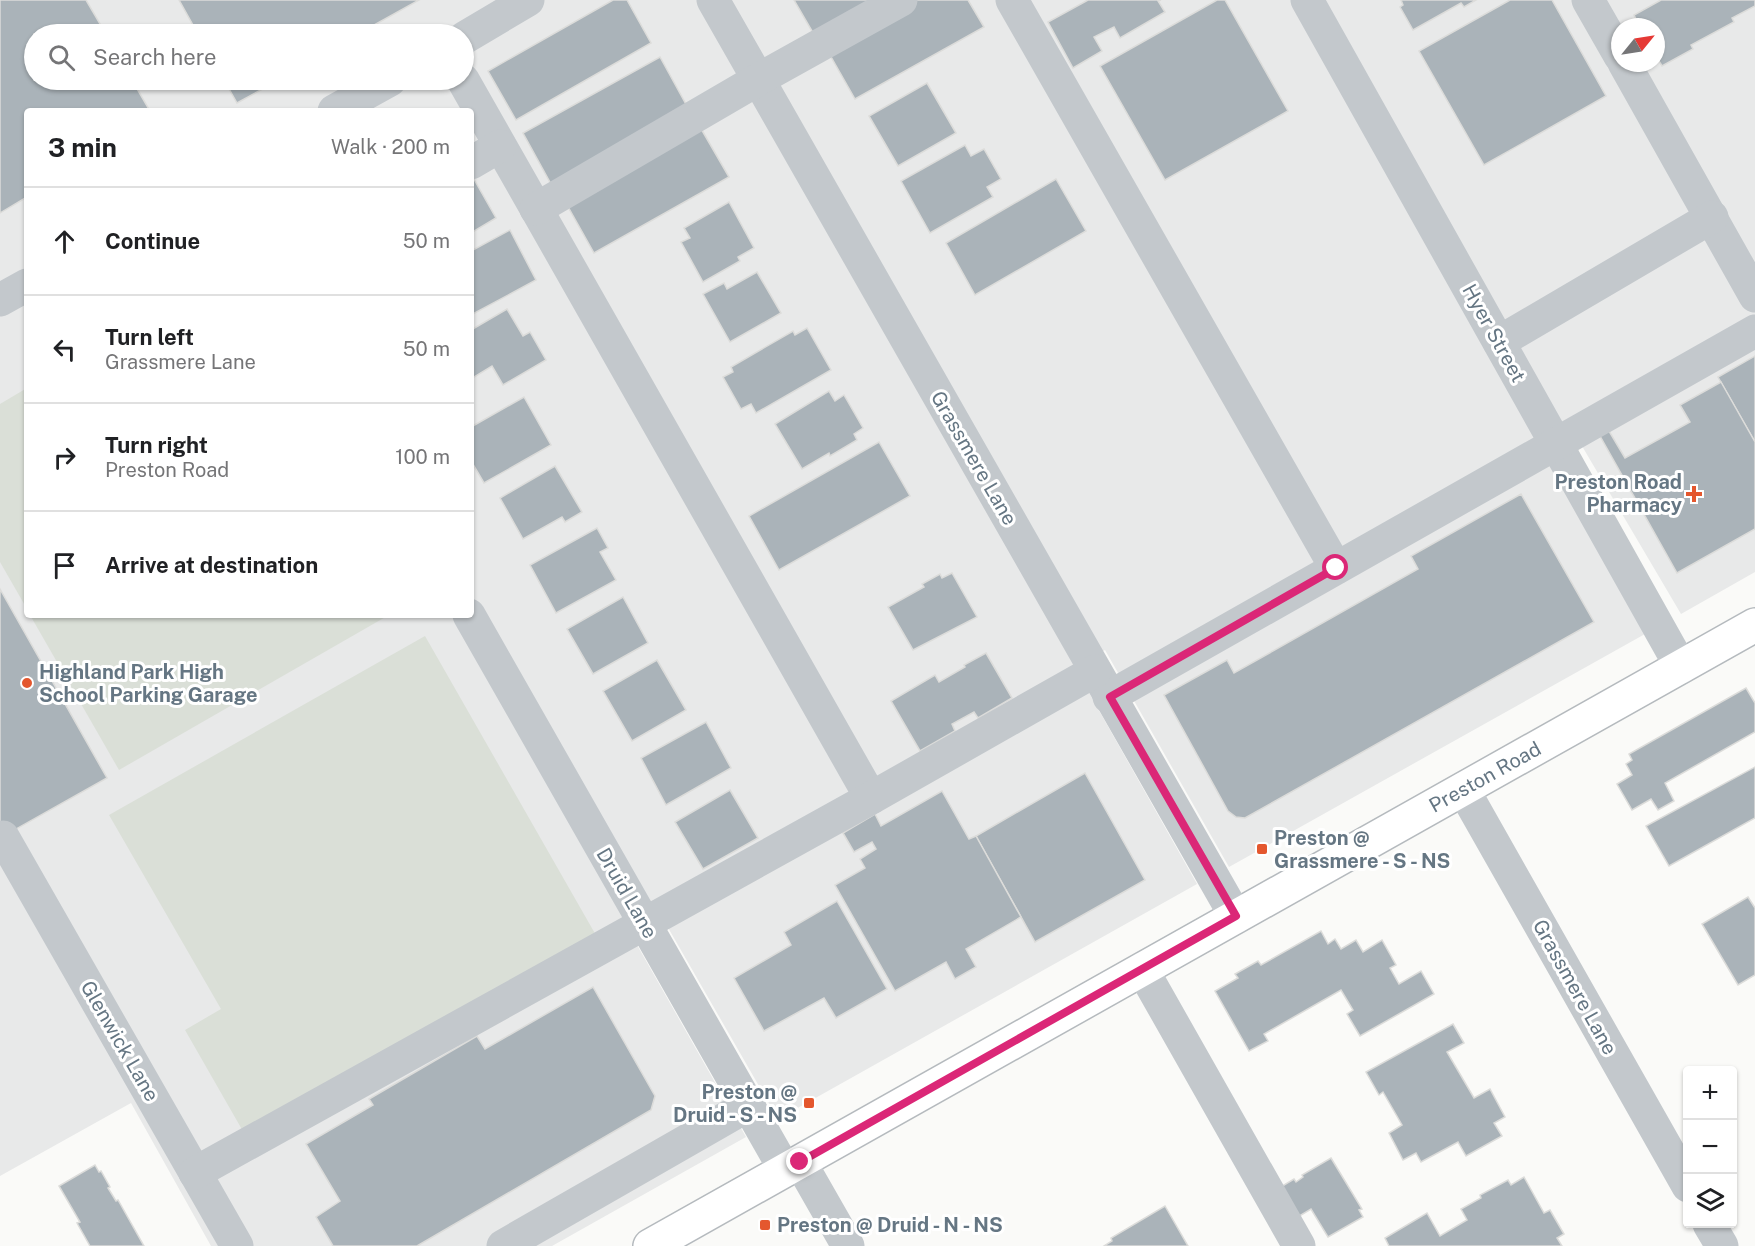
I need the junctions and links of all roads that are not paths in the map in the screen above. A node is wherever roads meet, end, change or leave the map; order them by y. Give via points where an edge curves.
1 (528, 0) edge
2 (713, 0) edge
3 (901, 0) edge
4 (1012, 0) edge
5 (1307, 0) edge
6 (1588, 0) edge
7 (474, 32) edge
8 (1611, 40) edge
9 (1629, 72) edge
10 (759, 79) junction
11 (372, 90) edge
12 (469, 90) edge
13 (339, 108) edge
14 (501, 146) junction
15 (474, 161) edge
16 (536, 209) junction
17 (1712, 217) junction
18 (24, 287) edge
19 (1755, 296) edge
20 (0, 300) edge
21 (1755, 331) edge
22 (1499, 342) junction
23 (1556, 443) junction
24 (1336, 568) junction
25 (471, 618) edge
26 (1755, 625) edge
27 (1681, 667) junction
28 (1102, 684) junction
29 (1463, 789) junction
30 (870, 798) junction
31 (3, 837) dead end
32 (1236, 916) junction
33 (644, 923) junction
34 (1142, 969) junction
35 (749, 1105) junction
36 (793, 1166) junction
37 (195, 1173) junction
38 (1683, 1177) edge
39 (1711, 1228) edge
40 (237, 1246) edge
41 (503, 1246) edge
42 (650, 1246) edge
43 (848, 1246) edge
44 (1299, 1246) edge
45 (1722, 1246) edge

1 - 7 street
2 - 10 street, Grassmere Lane
3 - 10 street
4 - 24 street
5 - 22 street, Hyer Street
6 - 8 street
9 - 17 street
10 - 16 street
10 - 28 street, Grassmere Lane
11 - 13 street
12 - 14 street
14 - 15 street
14 - 16 street
16 - 30 street
17 - 19 street
17 - 22 street
18 - 20 street
21 - 23 street
22 - 23 street, Hyer Street
23 - 24 street
23 - 27 street, Hyer Street
24 - 28 street
25 - 33 street, Druid Lane
26 - 27 main road, Preston Road
27 - 29 main road, Preston Road
28 - 30 street
28 - 32 street, Grassmere Lane
29 - 32 main road, Preston Road
29 - 38 street, Grassmere Lane
30 - 33 street
31 - 37 street, Glenwick Lane
32 - 34 main road, Preston Road
33 - 35 street, Druid Lane
33 - 37 street
34 - 36 main road, Preston Road
34 - 44 street
35 - 36 street, Druid Lane
35 - 41 street
36 - 42 main road, Preston Road
36 - 43 street, Druid Lane
37 - 40 street, Glenwick Lane
39 - 45 street

